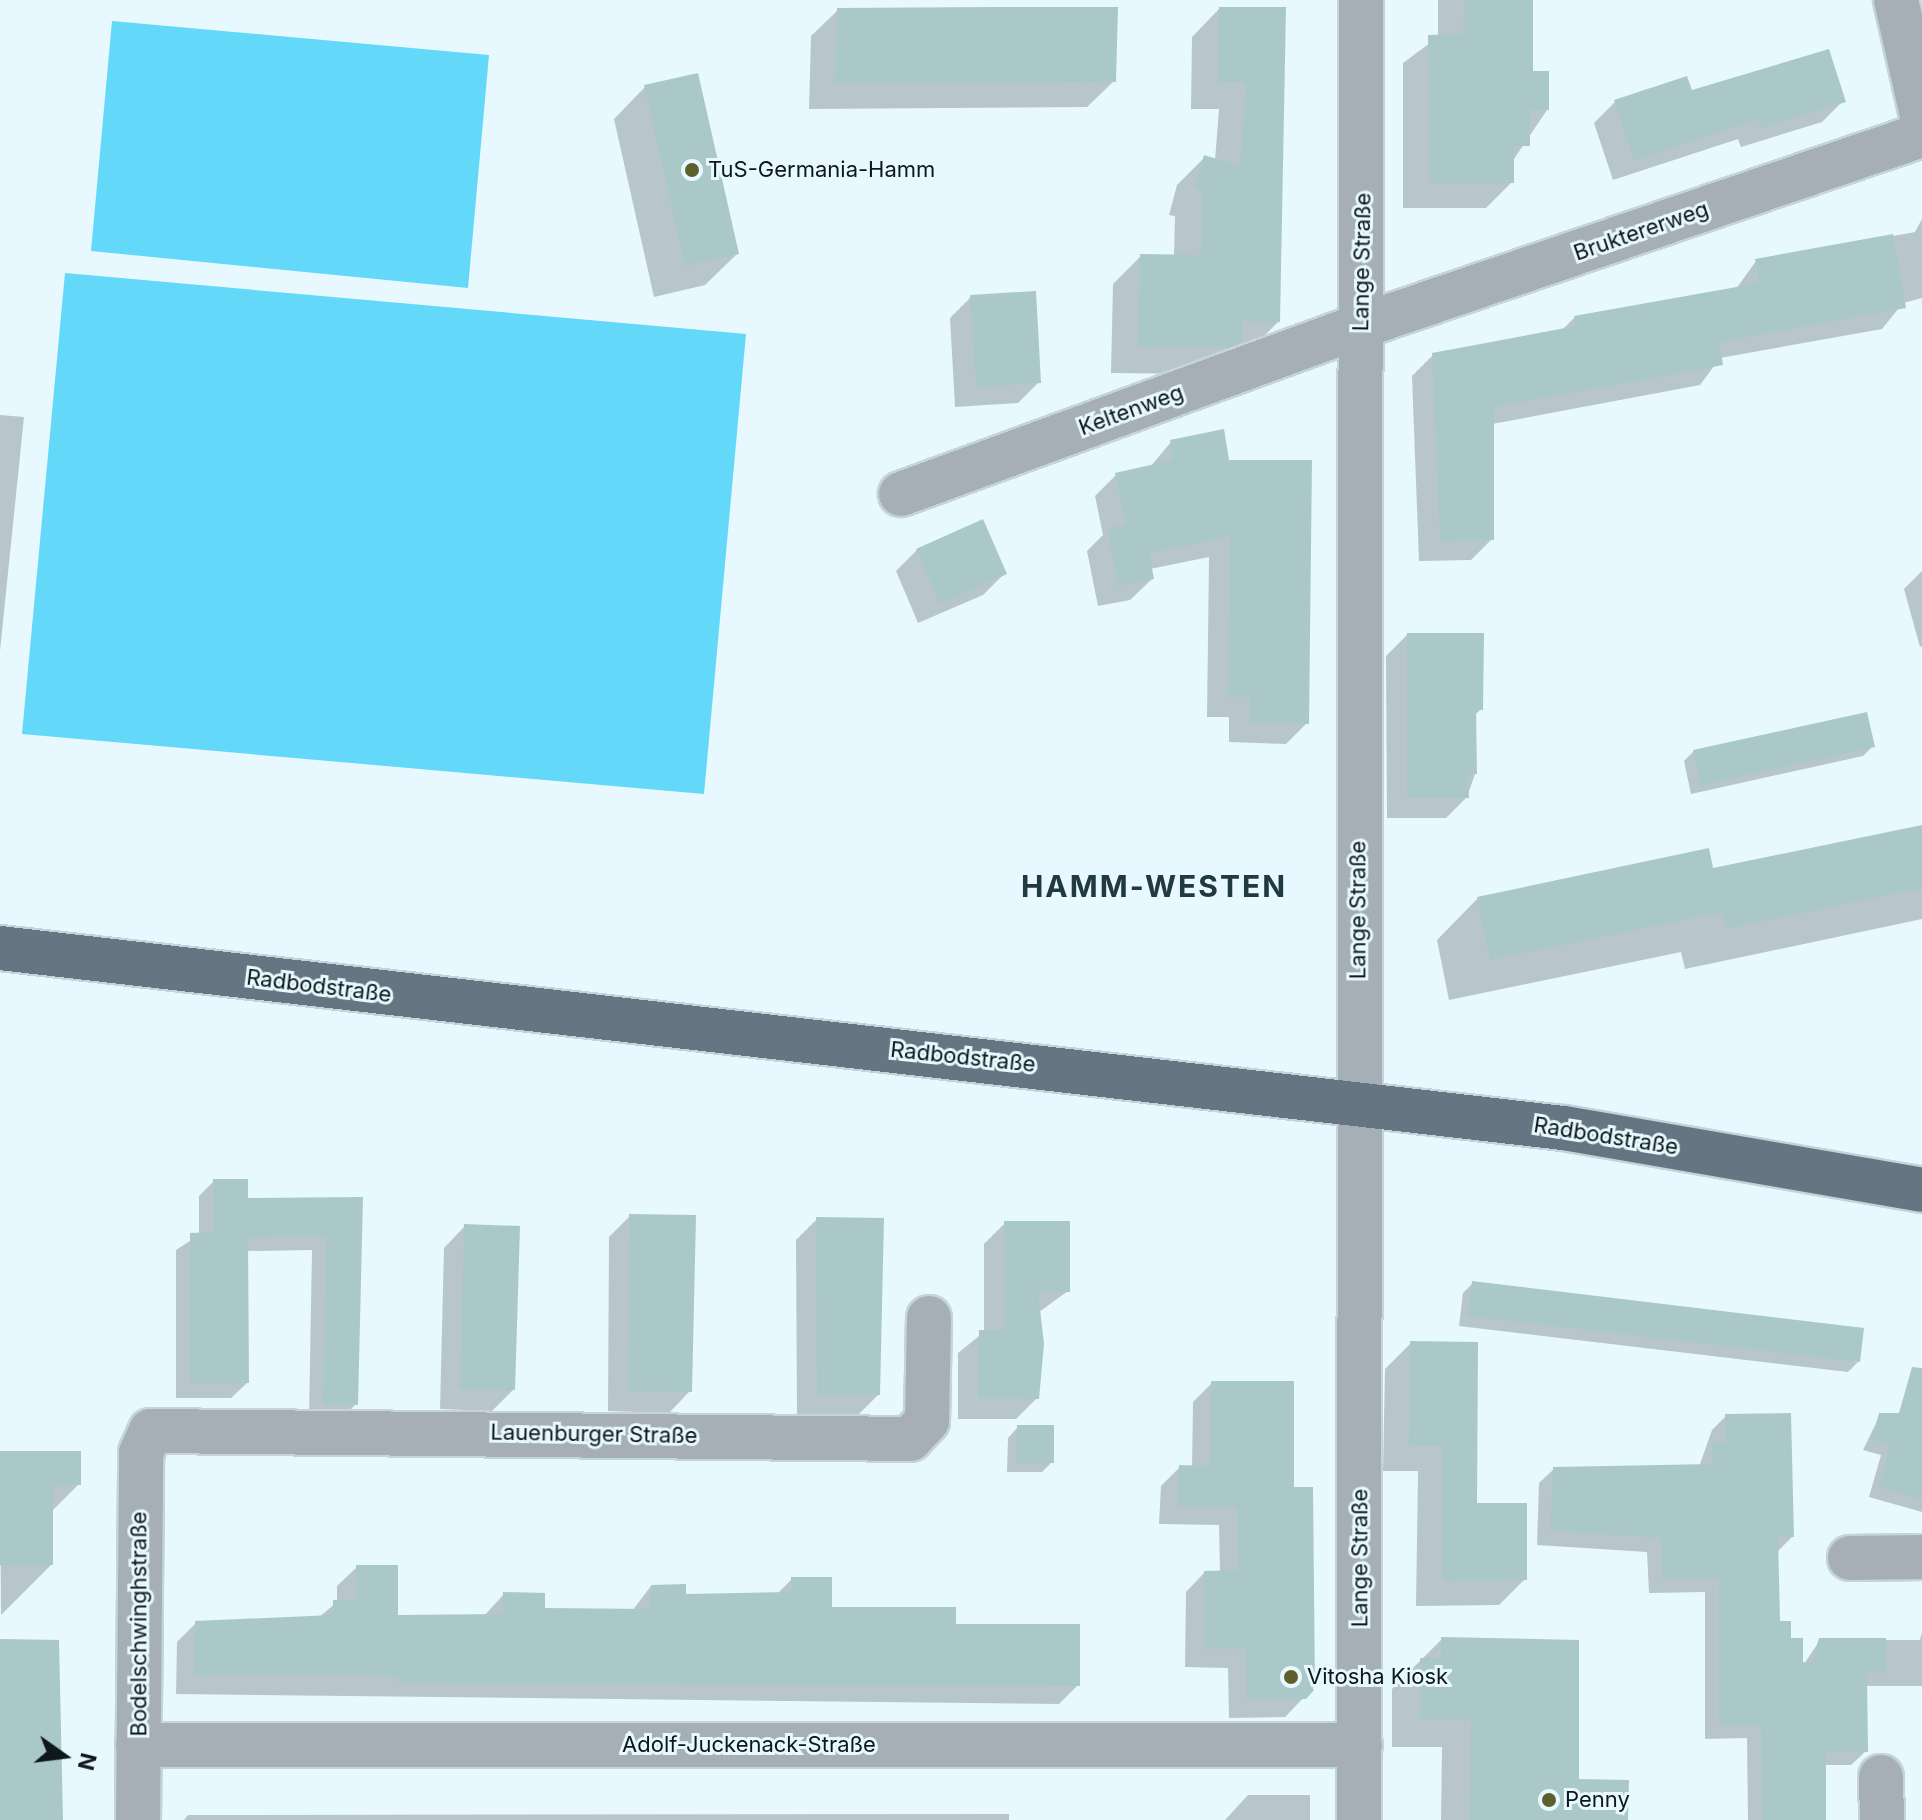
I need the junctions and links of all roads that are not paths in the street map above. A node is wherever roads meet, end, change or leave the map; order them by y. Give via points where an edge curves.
1 (1361, 0) edge
2 (1896, 0) edge
3 (1922, 115) edge
4 (1922, 135) edge
5 (1361, 326) junction
6 (901, 494) dead end
7 (0, 948) edge
8 (1359, 1103) junction
9 (1922, 1190) edge
10 (929, 1318) dead end
11 (151, 1431) joint
12 (1922, 1557) edge
13 (1850, 1558) dead end
14 (138, 1745) junction
15 (1360, 1745) junction
16 (1881, 1777) dead end
17 (138, 1820) edge
18 (1359, 1820) edge
19 (1882, 1820) edge

1 - 5 street, Lange Straße
2 - 3 street
4 - 5 street, Bruktererweg
5 - 6 street, Keltenweg
5 - 8 street, Lange Straße
7 - 8 main road, Radbodstraße
8 - 9 main road, Radbodstraße via 1564,1128
8 - 15 street, Lange Straße
10 - 11 street, Lauenburger Straße via 927,1421 910,1439
11 - 14 street, Bodelschwinghstraße via 141,1453
12 - 13 street
14 - 15 street, Adolf-Juckenack-Straße
14 - 17 street, Bodelschwinghstraße
15 - 18 street, Lange Straße
16 - 19 street

